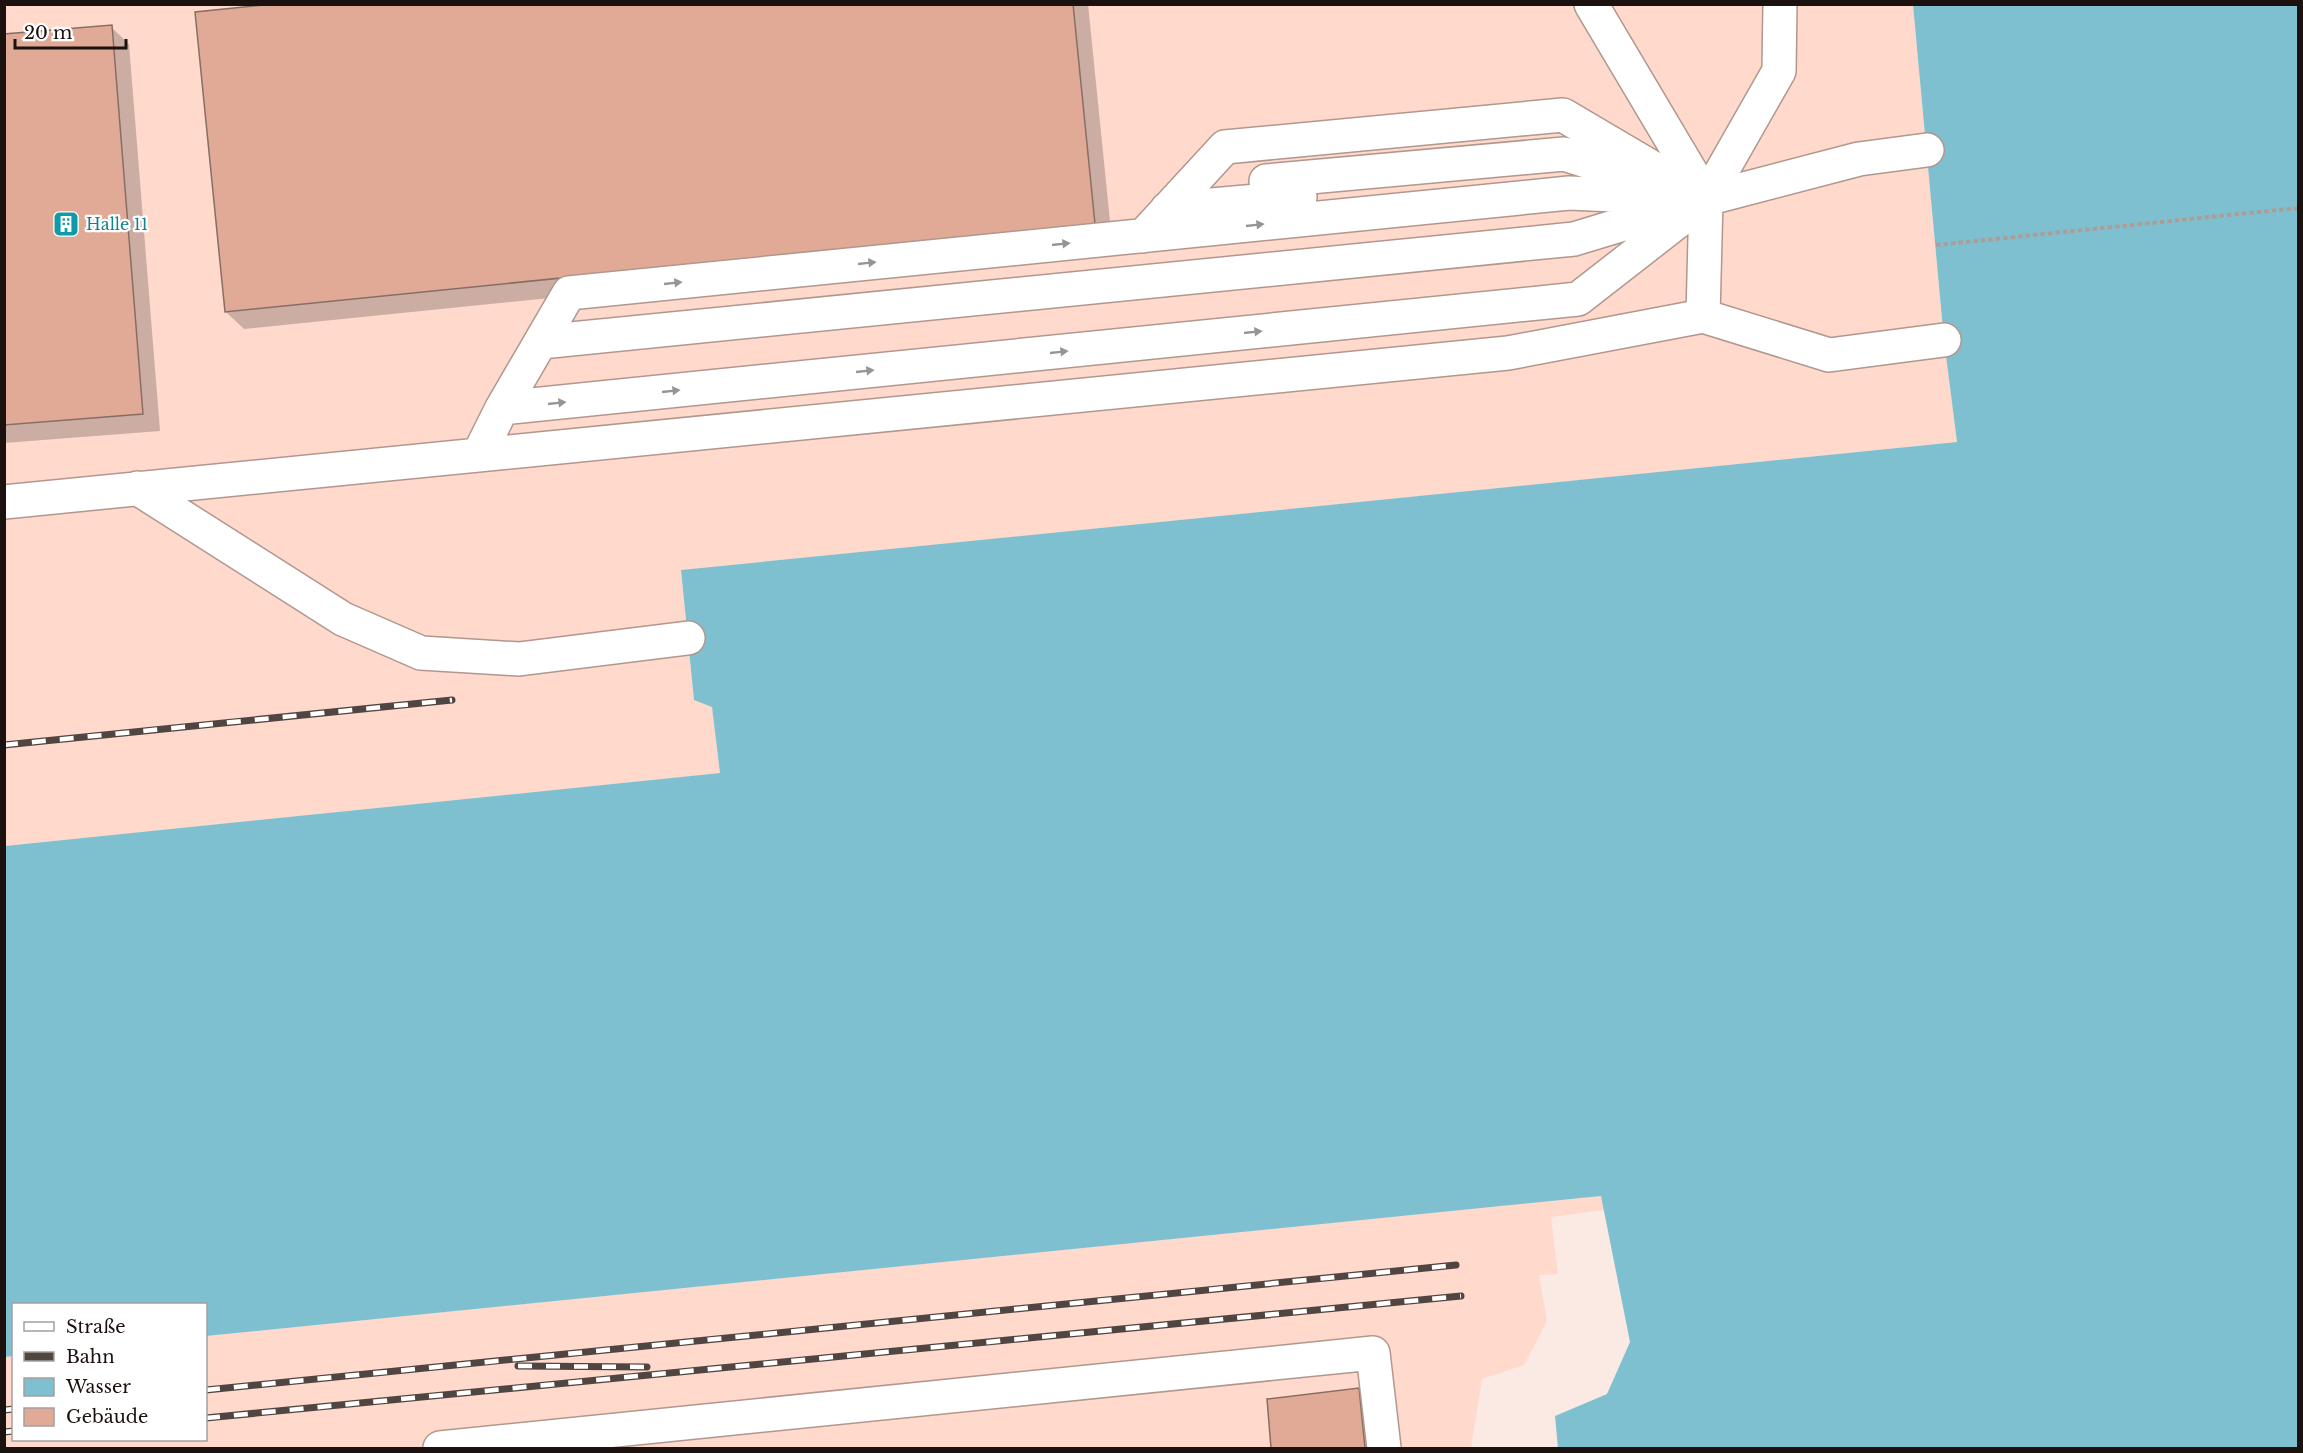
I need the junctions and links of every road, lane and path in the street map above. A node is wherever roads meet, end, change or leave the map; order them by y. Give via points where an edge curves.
1 (1591, 4) edge
2 (1780, 4) edge
3 (1927, 150) dead end
4 (1187, 188) junction
5 (1706, 199) junction
6 (2298, 208) edge
7 (1571, 217) junction
8 (1143, 236) junction
9 (1936, 245) dead end
10 (1703, 316) junction
11 (1944, 340) dead end
12 (614, 344) junction
13 (528, 364) junction
14 (479, 454) junction
15 (137, 489) junction
16 (4, 502) edge
17 (688, 638) dead end
18 (440, 1449) edge
19 (1384, 1449) edge

1 - 5 lane
2 - 5 lane via 1779,71
3 - 5 lane via 1858,159
4 - 5 lane via 1225,147 1563,115
4 - 7 lane
4 - 8 lane
5 - 7 lane
5 - 7 lane
5 - 7 lane
5 - 10 lane
6 - 9 path
8 -> 7 lane
12 -> 7 lane
7 - 12 lane
12 -> 8 lane
10 - 11 lane via 1829,355
10 - 14 lane via 1508,353
13 -> 12 lane
12 - 13 lane
12 - 13 lane
12 - 13 lane via 569,293
13 - 14 lane
14 - 15 lane
15 - 16 lane
15 - 17 lane via 344,619 421,653 519,659
18 - 19 lane via 1373,1353

